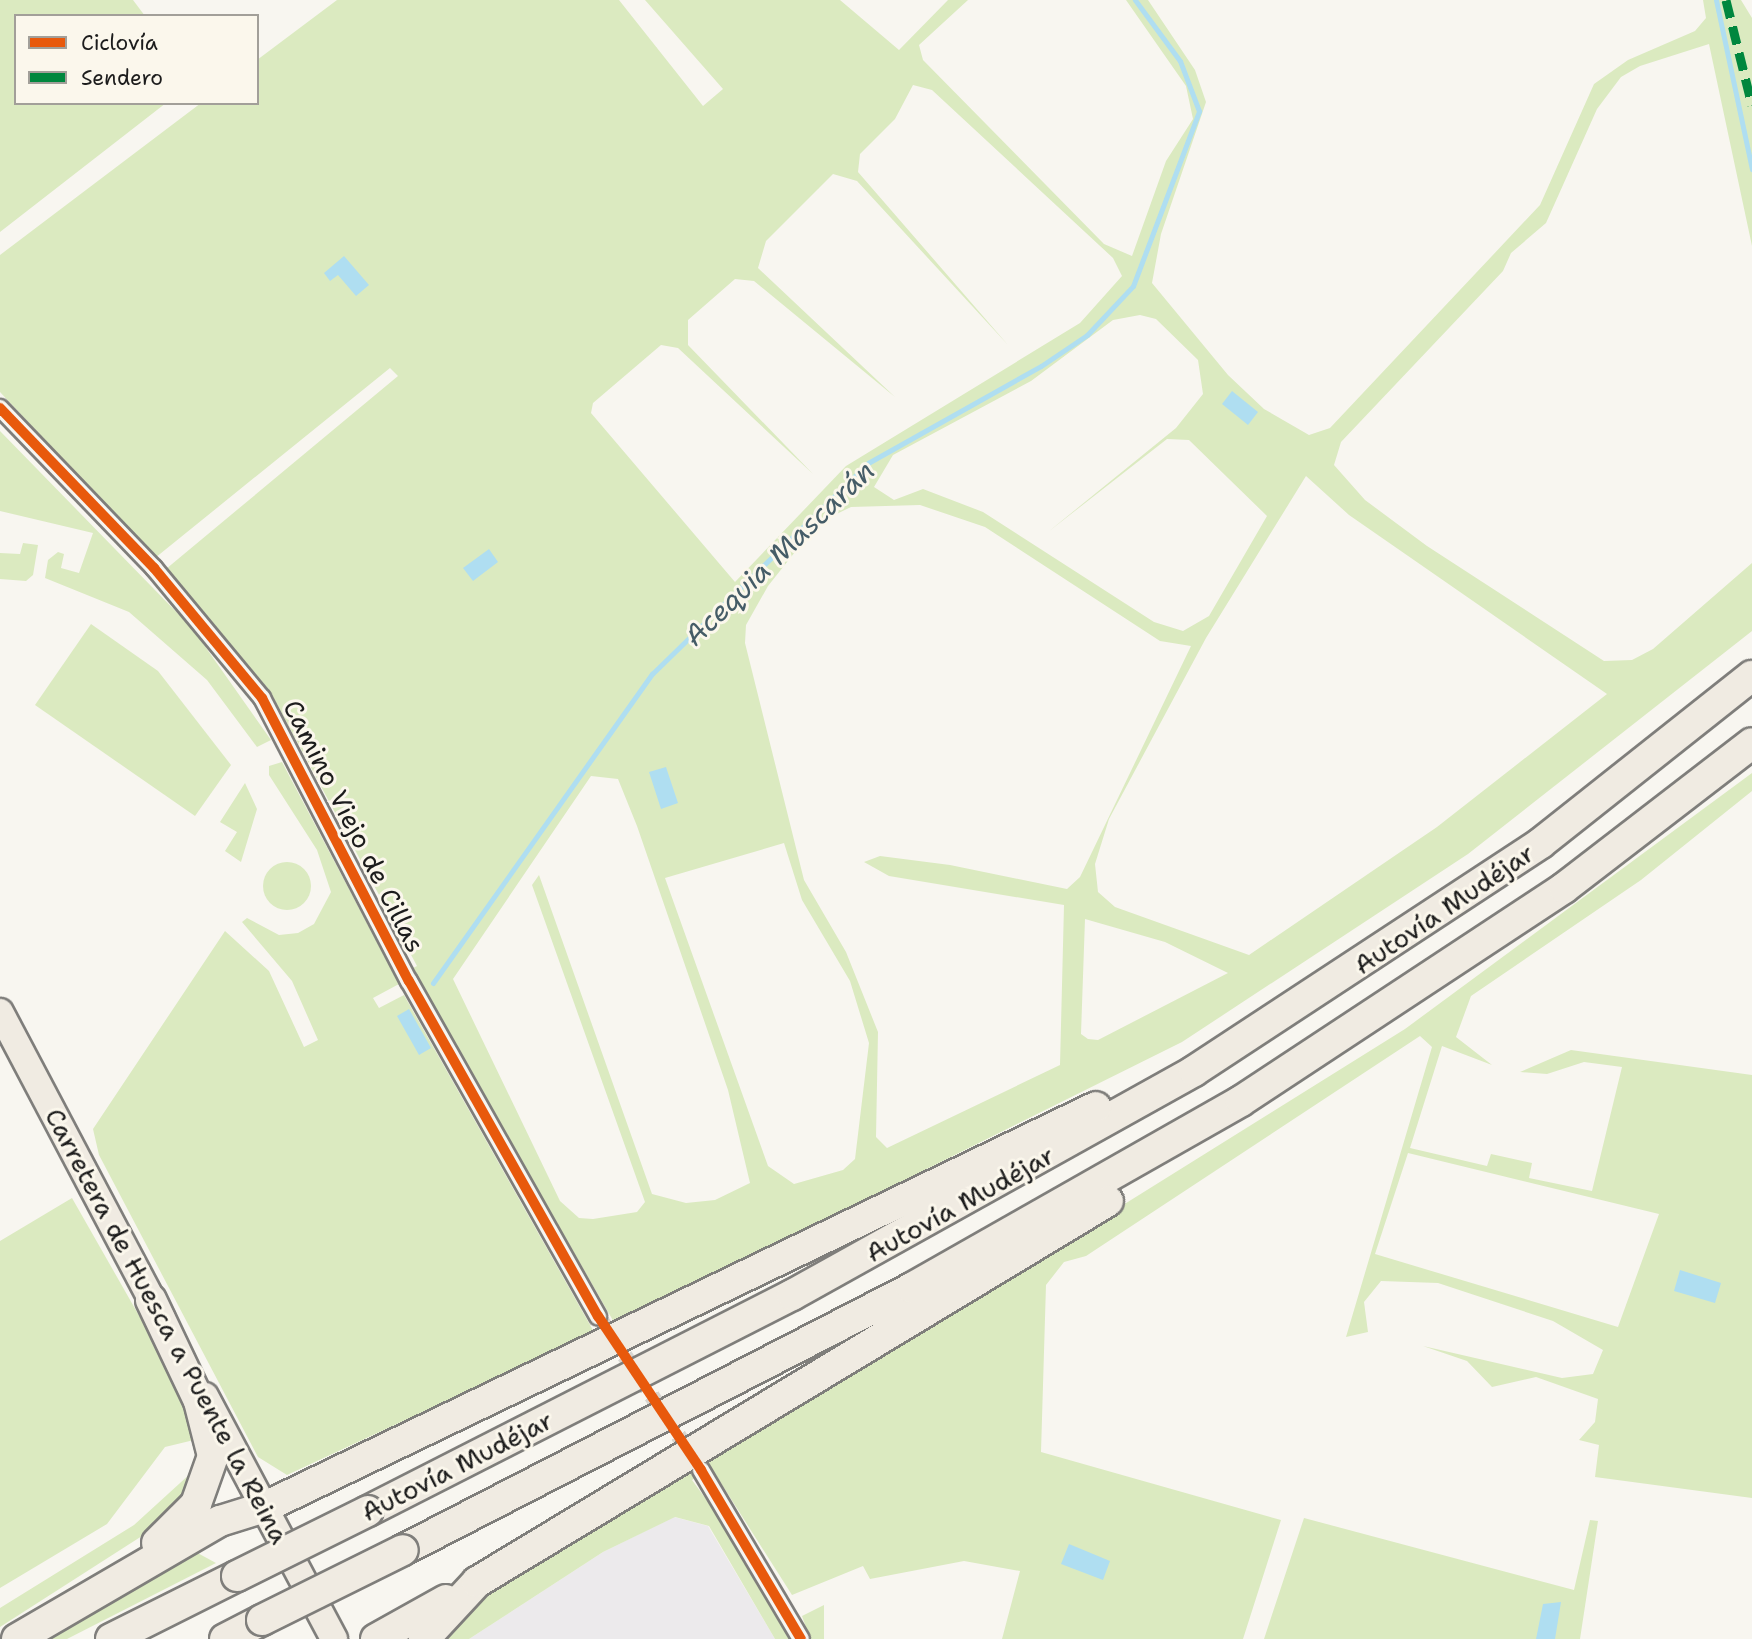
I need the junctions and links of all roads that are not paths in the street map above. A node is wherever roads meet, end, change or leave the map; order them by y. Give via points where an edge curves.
1 (0, 408) edge
2 (1752, 676) edge
3 (1752, 743) edge
4 (0, 1012) edge
5 (1194, 1071) junction
6 (1280, 1077) junction
7 (151, 1300) junction
8 (598, 1316) tunnel mouth
9 (701, 1470) tunnel mouth
10 (265, 1507) junction
11 (134, 1572) junction
12 (477, 1582) junction
13 (18, 1639) edge
14 (111, 1639) edge
15 (225, 1639) edge
16 (334, 1639) edge
17 (376, 1639) edge
18 (424, 1639) edge
19 (801, 1639) edge

1 - 8 street, Camino Viejo de Cillas via 154,568 262,698 409,981
2 - 5 highway, Autovía Mudéjar via 1541,843
3 - 6 highway, Autovía Mudéjar via 1564,888
4 - 7 main road, Carretera de Huesca a Puente la Reina
5 - 10 highway via 1149,1079
5 - 14 highway, Autovía Mudéjar, bridge via 792,1295
6 - 12 highway via 1255,1109
6 - 15 highway, Autovía Mudéjar, bridge via 923,1282
7 - 10 main road, Carretera de Huesca a Puente la Reina
7 - 11 highway via 198,1401 213,1456 196,1504 141,1554
9 - 19 street
10 - 11 highway via 220,1521
10 - 16 main road, Carretera de Huesca a Puente la Reina
11 - 13 highway
12 - 17 highway
12 - 18 highway

